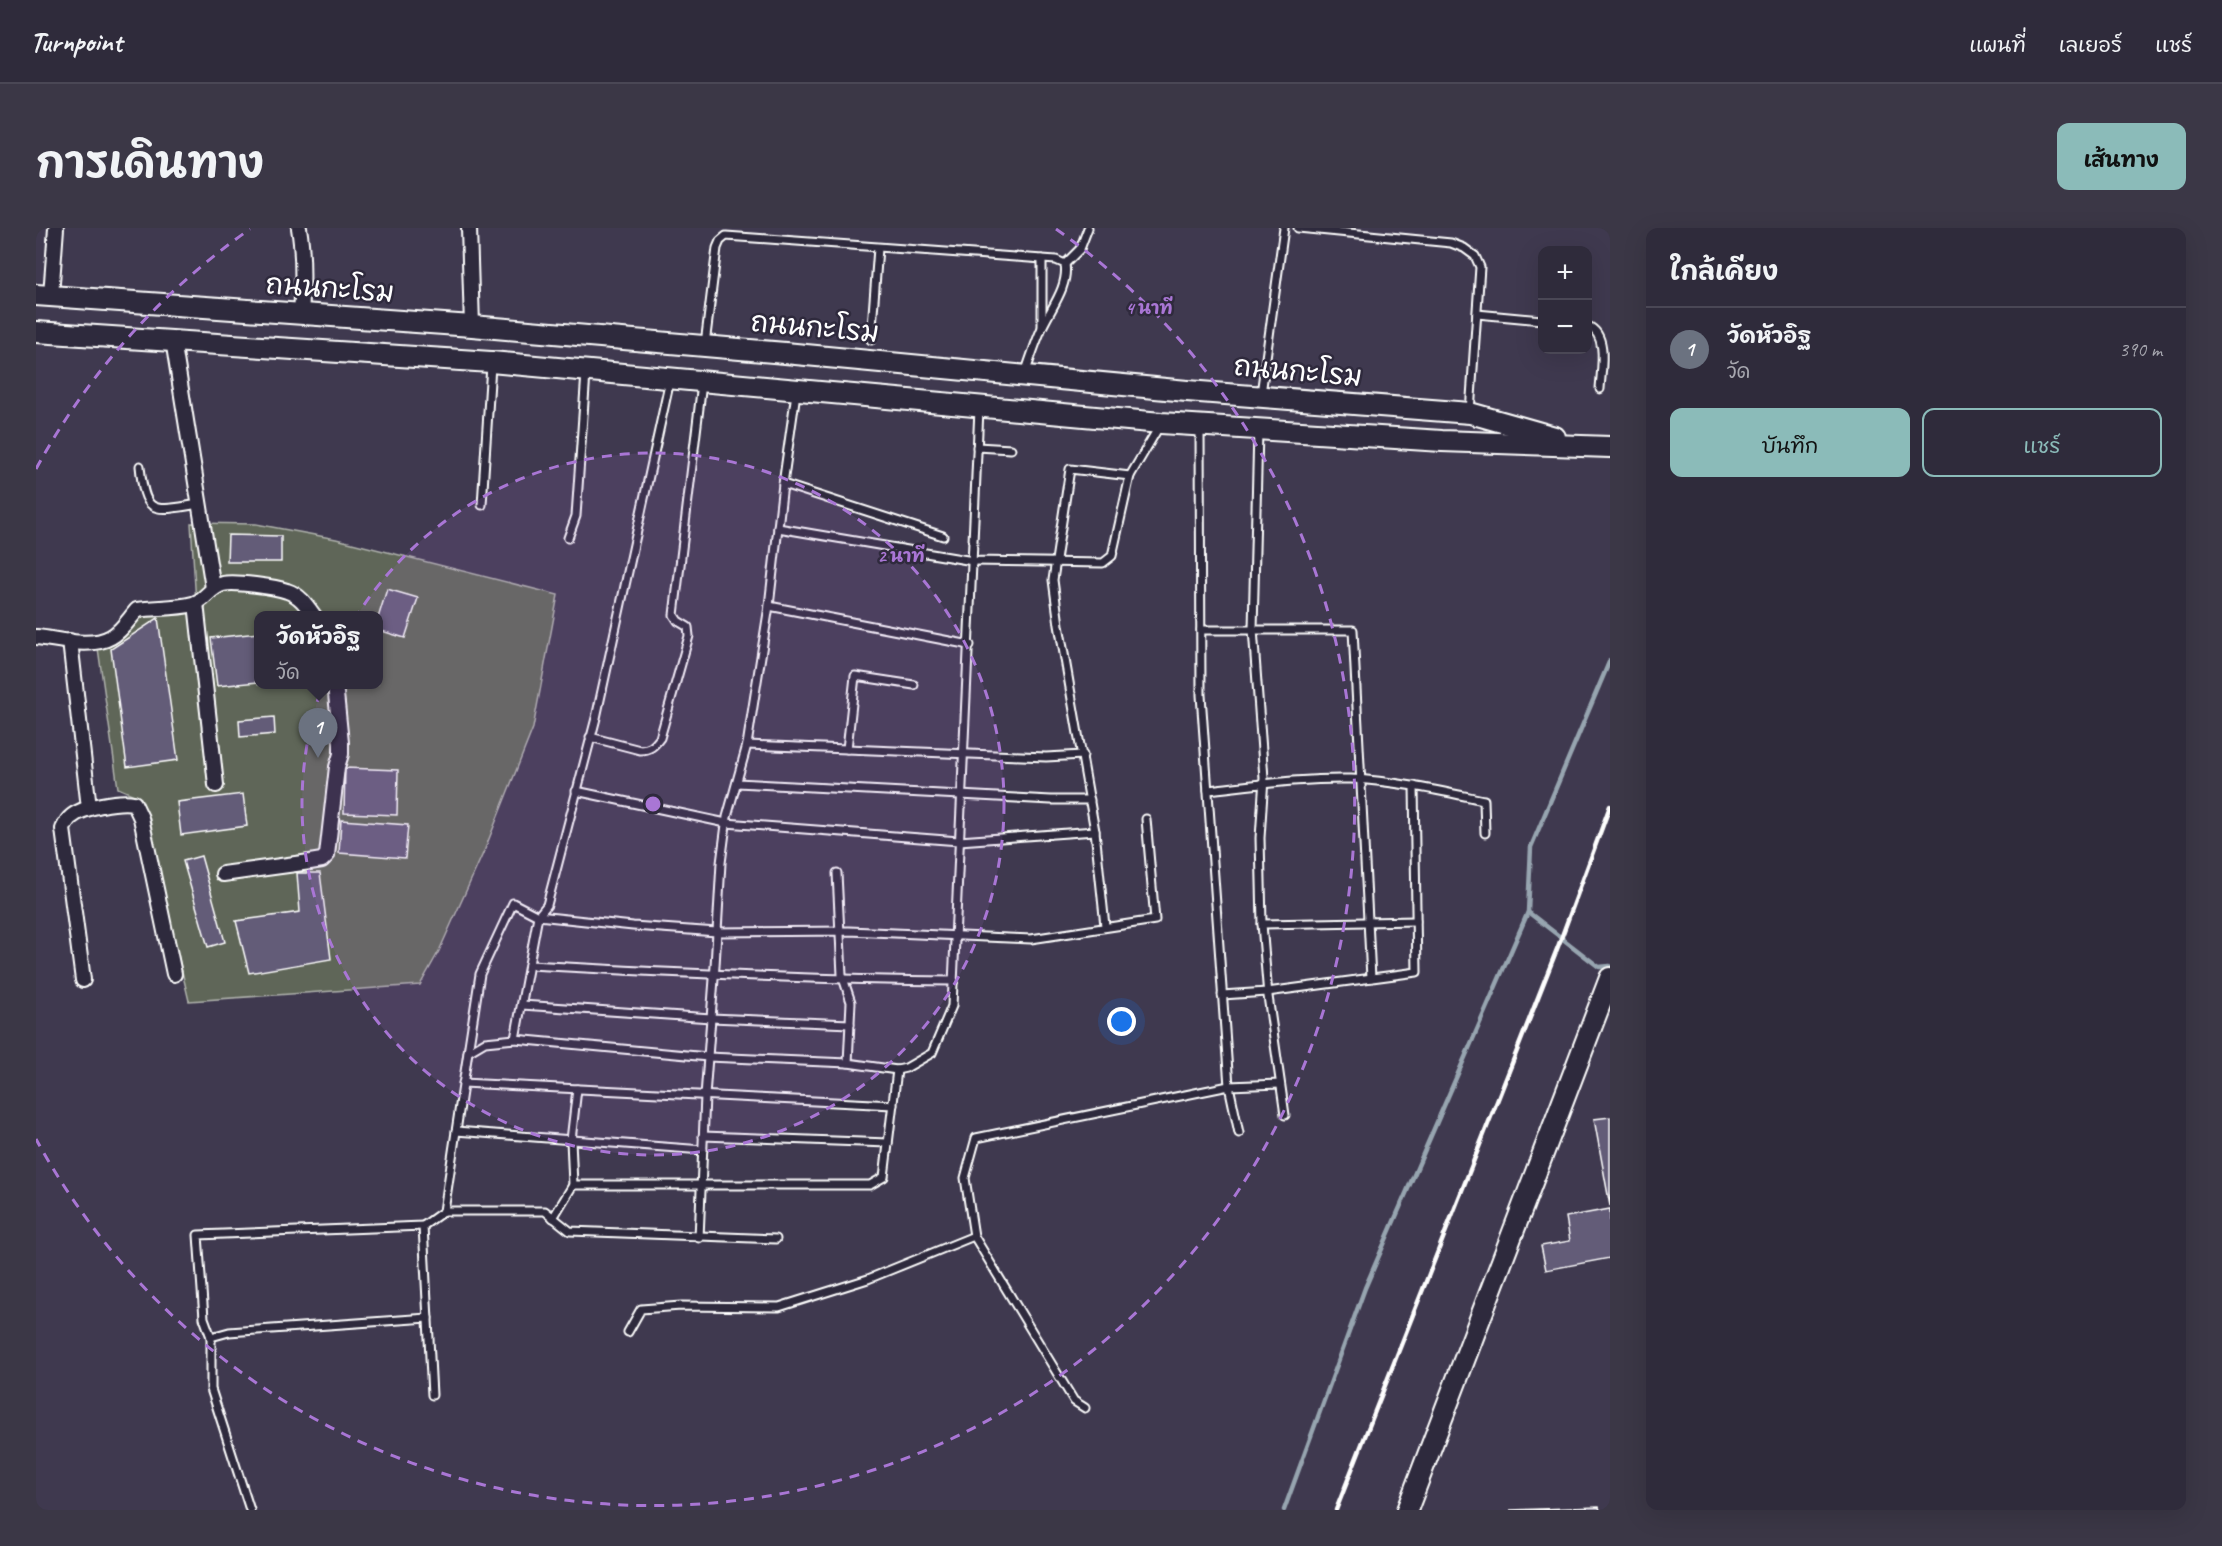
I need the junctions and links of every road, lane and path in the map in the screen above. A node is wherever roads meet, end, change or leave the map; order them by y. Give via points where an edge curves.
1 (56, 228) edge
2 (299, 228) edge
3 (469, 228) edge
4 (475, 228) edge
5 (1088, 228) edge
6 (1284, 228) edge
7 (1298, 228) edge
8 (742, 232) edge
9 (878, 248) junction
10 (1042, 259) junction
11 (1065, 264) junction
12 (43, 296) edge
13 (301, 314) junction
14 (1477, 314) junction
15 (1538, 320) edge
16 (472, 326) junction
17 (1592, 328) edge
18 (1042, 329) junction
19 (36, 332) edge
20 (871, 339) dead end
21 (173, 340) junction
22 (705, 346) junction
23 (491, 362) junction
24 (586, 370) junction
25 (1024, 376) junction
26 (670, 377) junction
27 (702, 380) junction
28 (797, 390) junction
29 (1600, 390) dead end
30 (1261, 397) junction
31 (979, 406) junction
32 (1470, 413) junction
33 (1161, 423) junction
34 (1200, 425) junction
35 (1258, 429) junction
36 (1584, 445) junction
37 (977, 447) junction
38 (1610, 447) edge
39 (1011, 449) dead end
40 (140, 466) dead end
41 (1130, 476) junction
42 (783, 484) junction
43 (199, 504) junction
44 (482, 506) dead end
45 (778, 528) junction
46 (943, 536) dead end
47 (568, 538) dead end
48 (973, 561) junction
49 (1055, 563) junction
50 (213, 588) junction
51 (196, 603) junction
52 (769, 606) junction
53 (311, 611) edge
54 (1253, 629) junction
55 (1201, 630) junction
56 (36, 637) edge
57 (70, 641) junction
58 (970, 645) junction
59 (914, 685) dead end
60 (335, 689) edge
61 (590, 737) junction
62 (747, 745) junction
63 (847, 749) junction
64 (964, 753) junction
65 (1083, 755) junction
66 (1360, 780) junction
67 (736, 783) junction
68 (1264, 784) junction
69 (216, 785) dead end
70 (1414, 786) junction
71 (1208, 790) junction
72 (576, 791) junction
73 (962, 795) junction
74 (1090, 800) junction
75 (89, 808) junction
76 (1146, 819) dead end
77 (726, 823) junction
78 (1095, 831) junction
79 (1485, 833) dead end
80 (959, 841) junction
81 (837, 873) dead end
82 (223, 874) dead end
83 (538, 916) junction
84 (1367, 921) junction
85 (1416, 921) junction
86 (1262, 924) junction
87 (1105, 926) junction
88 (839, 931) junction
89 (717, 932) junction
90 (956, 937) junction
91 (529, 965) junction
92 (174, 974) dead end
93 (715, 975) junction
94 (1371, 978) junction
95 (1610, 978) edge
96 (83, 980) dead end
97 (844, 980) junction
98 (954, 981) junction
99 (1267, 992) junction
100 (1222, 994) junction
101 (522, 1005) junction
102 (711, 1018) junction
103 (850, 1024) junction
104 (515, 1039) junction
105 (468, 1052) junction
106 (708, 1057) junction
107 (848, 1063) junction
108 (897, 1070) junction
109 (464, 1083) junction
110 (1280, 1084) junction
111 (1228, 1086) junction
112 (577, 1089) junction
113 (705, 1096) junction
114 (893, 1105) junction
115 (1285, 1115) dead end
116 (456, 1131) junction
117 (1239, 1133) dead end
118 (703, 1136) junction
119 (571, 1140) junction
120 (888, 1143) junction
121 (703, 1150) junction
122 (702, 1184) junction
123 (573, 1185) junction
124 (444, 1211) junction
125 (553, 1218) junction
126 (423, 1226) junction
127 (974, 1236) junction
128 (699, 1238) junction
129 (776, 1239) dead end
130 (428, 1318) junction
131 (628, 1332) dead end
132 (211, 1337) junction
133 (432, 1395) dead end
134 (1085, 1408) dead end
135 (250, 1510) edge
136 (1407, 1510) edge

1 - 12 street
2 - 13 street via 304,273
3 - 4 lane
3 - 16 street
5 - 11 lane via 1080,249
6 - 30 lane
7 - 14 lane via 1451,243 1464,248 1475,256 1480,267
8 - 9 lane
8 - 22 lane via 726,236 717,248
9 - 10 lane
9 - 20 lane
10 - 11 lane
10 - 18 lane
11 - 18 lane via 1063,286
12 - 13 main road, ถนนกะโรม
13 - 16 main road, ถนนกะโรม
14 - 15 lane
14 - 32 lane
16 - 22 main road, ถนนกะโรม
17 - 29 lane via 1602,340
18 - 25 lane
19 - 21 main road, ถนนกะโรม
21 - 23 main road, ถนนกะโรม
21 - 43 street
22 - 25 main road, ถนนกะโรม
22 - 27 main road
23 - 24 main road, ถนนกะโรม
23 - 44 lane
24 - 26 main road, ถนนกะโรม
24 - 47 lane via 576,516
25 - 30 main road, ถนนกะโรม
26 - 27 main road, ถนนกะโรม
26 - 61 lane
27 - 28 main road, ถนนกะโรม
27 - 61 lane via 674,615 690,631 660,738 648,750 640,750
28 - 31 main road, ถนนกะโรม
28 - 42 lane
30 - 32 main road, ถนนกะโรม
30 - 35 main road
31 - 33 main road, ถนนกะโรม
31 - 37 lane
32 - 36 main road, ถนนกะโรม
33 - 34 main road, ถนนกะโรม
33 - 41 lane
34 - 35 main road, ถนนกะโรม
34 - 55 lane
35 - 36 main road, ถนนกะโรม
35 - 54 lane
36 - 38 main road, ถนนกะโรม
37 - 39 lane
37 - 48 lane
40 - 43 lane via 143,493 155,507
41 - 49 lane via 1112,556 1103,564
41 - 49 lane via 1070,469
42 - 45 lane
42 - 46 lane
43 - 50 street
45 - 48 lane
45 - 52 lane
48 - 49 lane
48 - 58 lane
49 - 65 lane via 1053,580 1059,625
50 - 51 street
50 - 53 street via 240,584 288,591
51 - 57 street via 137,610 110,638
51 - 69 street
52 - 58 lane
52 - 62 lane
54 - 55 lane
54 - 66 lane via 1353,630
54 - 68 lane
55 - 71 lane
56 - 57 street
57 - 75 street
58 - 64 lane
59 - 63 lane via 855,676
60 - 82 street via 341,754 327,855 322,860
61 - 72 lane
62 - 63 lane
62 - 67 lane
63 - 64 lane
64 - 65 lane
64 - 73 lane
65 - 74 lane
66 - 68 lane
66 - 70 lane
66 - 84 lane
67 - 73 lane
67 - 77 lane
68 - 71 lane
68 - 86 lane via 1260,838
70 - 79 lane via 1484,800
70 - 85 lane
71 - 100 lane
72 - 77 lane
72 - 83 lane via 547,905
73 - 74 lane
73 - 80 lane
74 - 78 lane
75 - 92 street via 134,803
75 - 96 street via 73,815 63,830
76 - 87 lane via 1155,920
77 - 80 lane
77 - 89 lane
78 - 80 lane
78 - 87 lane
80 - 90 lane
81 - 88 lane
83 - 89 lane
83 - 91 lane
83 - 105 lane via 513,903 480,974
84 - 85 lane
84 - 86 lane
84 - 94 lane
85 - 94 lane via 1417,972
86 - 99 lane
87 - 90 lane via 1031,939
88 - 89 lane
88 - 90 lane
88 - 97 lane
89 - 93 lane
90 - 98 lane
91 - 93 lane
91 - 101 lane
93 - 97 lane
93 - 102 lane
94 - 99 lane
95 - 136 main road
97 - 98 lane
97 - 103 lane via 851,1002
98 - 108 lane via 952,1006 932,1053
99 - 100 lane
99 - 110 lane
100 - 111 lane
101 - 102 lane
101 - 104 lane
102 - 103 lane
102 - 106 lane
103 - 107 lane
104 - 105 lane via 485,1042
104 - 106 lane
105 - 109 lane
106 - 107 lane
106 - 113 lane
107 - 108 lane
108 - 114 lane
109 - 112 lane
109 - 116 lane
110 - 111 lane
110 - 115 lane
111 - 117 lane
111 - 127 lane via 975,1138 965,1178
112 - 113 lane
112 - 119 lane
113 - 114 lane
113 - 118 lane
114 - 120 lane
116 - 119 lane
116 - 124 lane
118 - 120 lane
118 - 121 lane
119 - 121 lane
119 - 123 lane
120 - 122 lane via 884,1177 870,1185
121 - 122 lane
122 - 123 lane
122 - 128 lane
123 - 125 lane
124 - 125 lane via 545,1211
124 - 126 lane
125 - 128 lane via 570,1231
126 - 130 lane
126 - 132 lane via 198,1234 204,1318
127 - 131 lane via 868,1279 779,1307 641,1309
127 - 134 lane via 1074,1401
128 - 129 lane
130 - 132 lane via 229,1332
130 - 133 lane
132 - 135 lane via 212,1389

